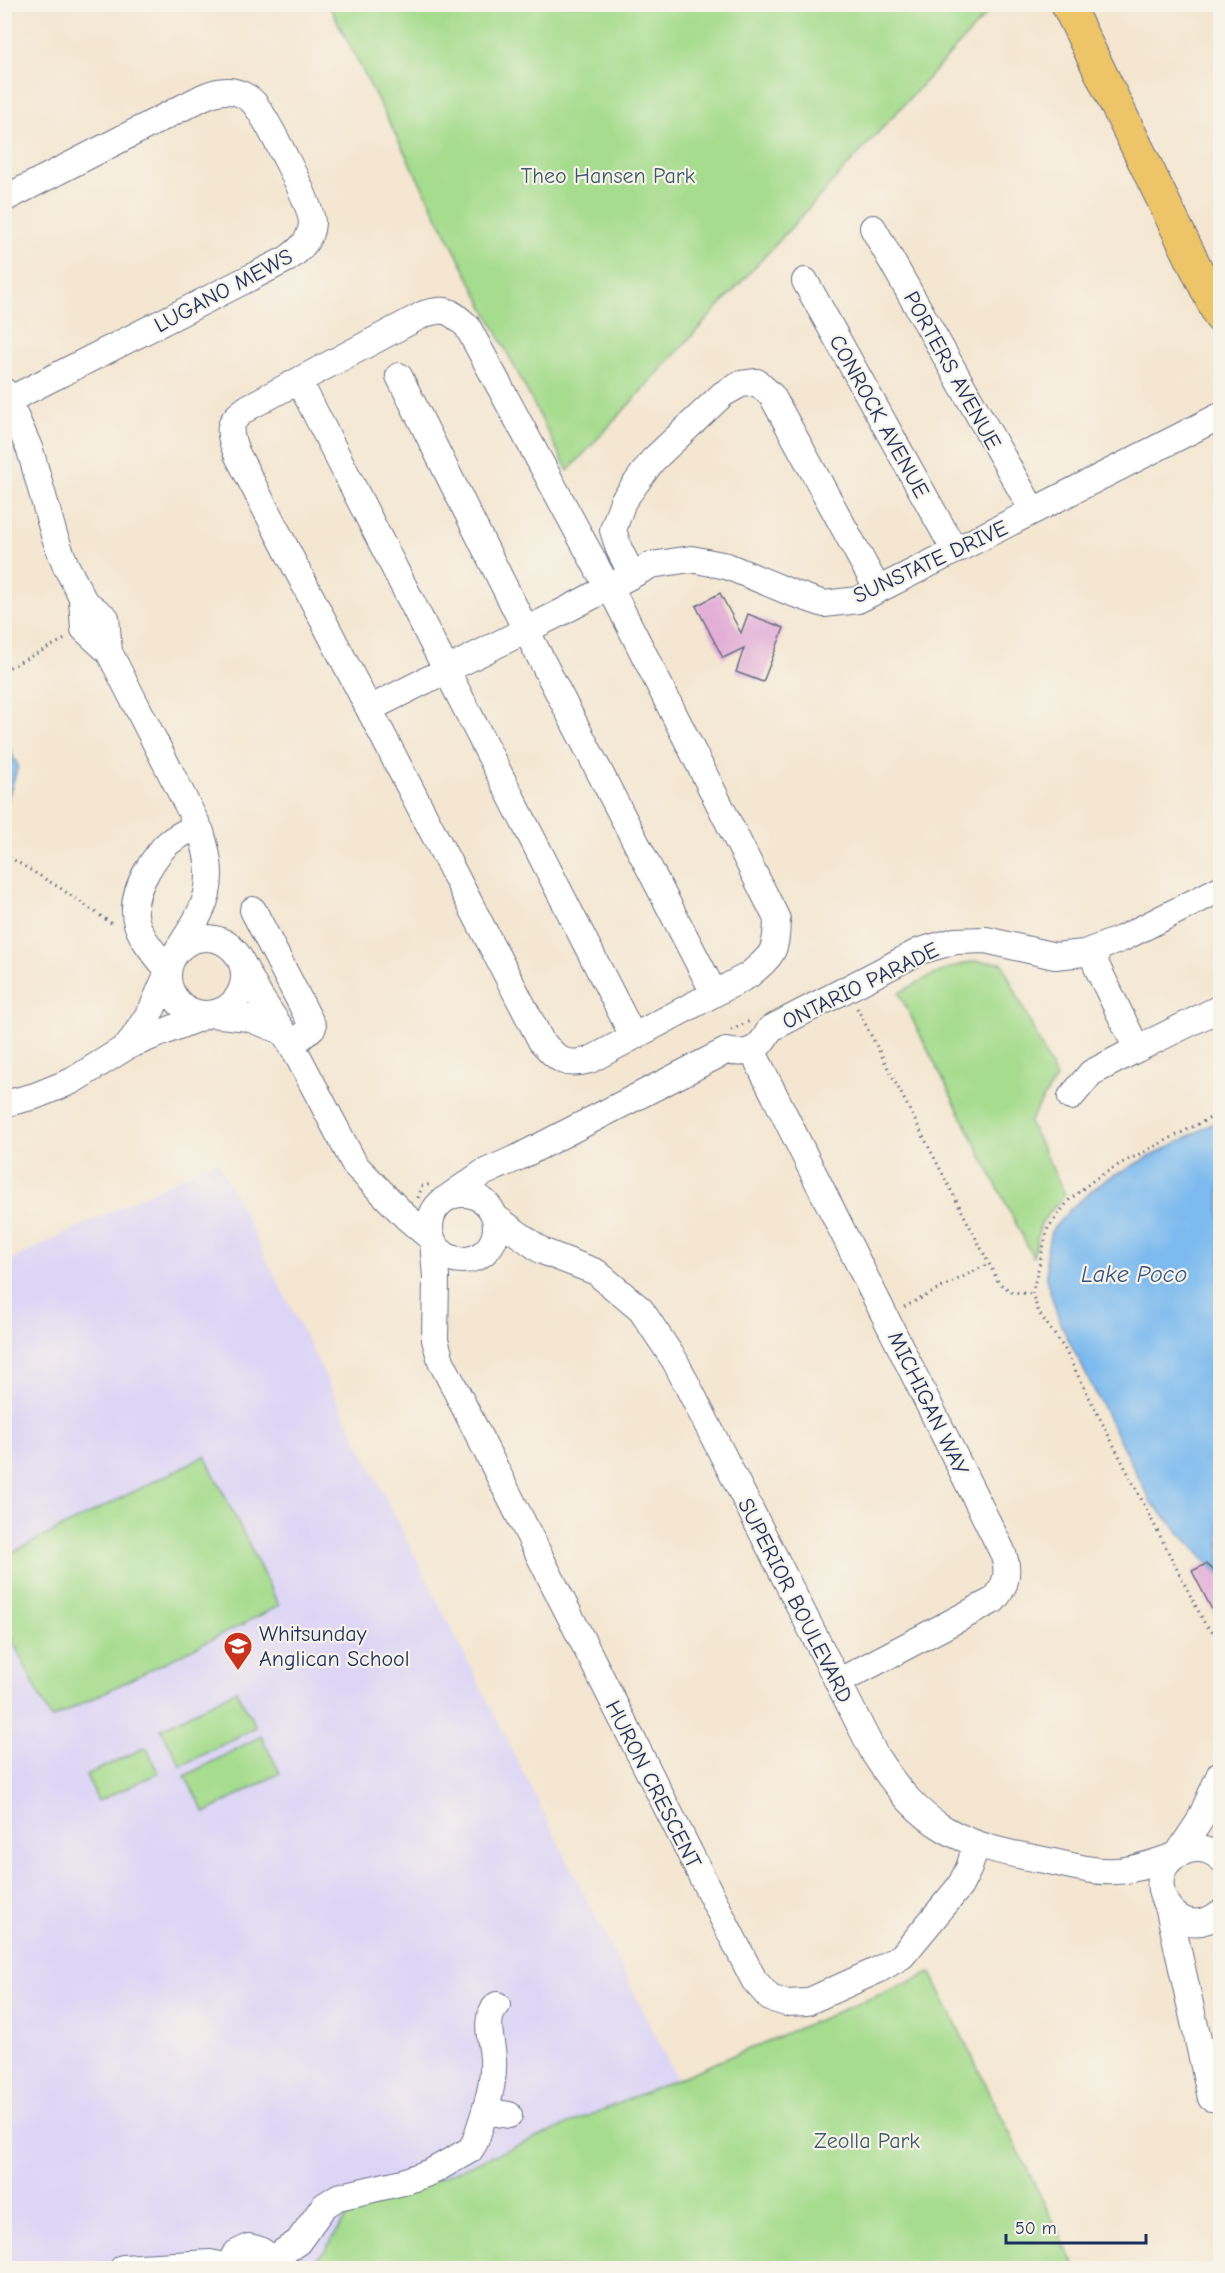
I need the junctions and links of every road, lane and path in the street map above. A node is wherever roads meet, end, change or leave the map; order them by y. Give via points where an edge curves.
1 (1067, 4) edge
2 (4, 199) edge
3 (873, 228) dead end
4 (805, 281) dead end
5 (1221, 317) edge
6 (399, 376) dead end
7 (299, 381) junction
8 (7, 396) edge
9 (1221, 416) edge
10 (1032, 511) junction
11 (955, 551) junction
12 (632, 575) junction
13 (609, 587) junction
14 (878, 590) junction
15 (526, 630) junction
16 (72, 635) dead end
17 (4, 670) edge
18 (447, 670) junction
19 (369, 709) junction
20 (198, 826) junction
21 (4, 854) edge
22 (209, 887) junction
23 (1221, 889) edge
24 (253, 910) dead end
25 (118, 928) dead end
26 (1092, 950) junction
27 (239, 958) junction
28 (171, 964) junction
29 (847, 989) junction
30 (714, 993) junction
31 (1221, 1008) edge
32 (210, 1014) junction
33 (756, 1017) dead end
34 (724, 1034) dead end
35 (633, 1036) junction
36 (287, 1038) junction
37 (128, 1046) junction
38 (1137, 1049) junction
39 (752, 1050) junction
40 (1071, 1097) dead end
41 (4, 1104) edge
42 (1221, 1113) edge
43 (519, 1157) junction
44 (437, 1194) junction
45 (385, 1195) junction
46 (494, 1215) junction
47 (433, 1240) junction
48 (543, 1251) junction
49 (478, 1257) junction
50 (1032, 1294) junction
51 (436, 1313) junction
52 (1221, 1639) edge
53 (838, 1682) junction
54 (1217, 1782) edge
55 (976, 1845) junction
56 (1175, 1856) junction
57 (1220, 1858) edge
58 (1107, 1871) junction
59 (1167, 1907) junction
60 (1218, 1915) edge
61 (1184, 1971) junction
62 (497, 2005) dead end
63 (1211, 2054) edge
64 (1211, 2098) dead end
65 (272, 2264) edge
66 (123, 2268) edge
67 (229, 2268) edge

1 - 5 main road
2 - 8 street, LUGANO MEWS via 203,97 225,91 243,95 258,108 312,219 308,239 287,259
3 - 10 street, PORTERS AVENUE
4 - 11 street, CONROCK AVENUE
6 - 15 street
7 - 13 street via 424,314 440,309 453,314 467,326
7 - 18 street
7 - 19 street via 234,417 229,434
8 - 20 street via 30,450 60,553 82,599 85,632 109,652
9 - 10 street, SUNSTATE DRIVE
10 - 11 street, SUNSTATE DRIVE
11 - 14 street, SUNSTATE DRIVE
12 - 13 street, SUNSTATE DRIVE
12 - 14 street, SUNSTATE DRIVE via 651,565 691,559 727,566 824,604 858,600
12 - 14 street via 613,530 623,501 653,460 723,394 741,384 757,382 772,396
13 - 15 street, SUNSTATE DRIVE
13 - 30 street via 777,919 776,943 769,958 749,975
15 - 18 street, SUNSTATE DRIVE
15 - 30 street
16 - 17 path
18 - 19 street, SUNSTATE DRIVE
18 - 35 street
19 - 35 street via 541,1041 557,1058 571,1065 590,1060
20 - 22 street via 206,852
20 - 28 street via 161,848 134,899 134,915 150,948
21 - 25 path
22 - 27 street via 219,921
22 - 28 street via 203,906
23 - 26 street, ONTARIO PARADE
24 - 36 street via 313,1028
26 - 29 street, ONTARIO PARADE via 1055,956 986,940 955,940 920,951
26 - 38 street
27 - 28 street via 226,944 212,938 196,939
27 - 32 street via 244,976 237,998 226,1009
27 - 36 street
28 - 32 street via 169,987 177,1001 189,1010
28 - 37 street via 152,1009
29 - 39 street, ONTARIO PARADE via 770,1029 762,1044
29 - 50 path via 999,1283 1012,1292
30 - 35 street
31 - 38 street
32 - 36 street via 256,1020
32 - 37 street
33 - 34 path
36 - 45 street via 349,1154 363,1175
37 - 41 street via 72,1081
38 - 40 street via 1091,1073
39 - 43 street via 741,1054 726,1051
39 - 53 street, MICHIGAN WAY via 1007,1566 1004,1586 994,1600
42 - 50 path via 1120,1164 1095,1179 1066,1205 1048,1228
43 - 44 street
43 - 46 street via 497,1186
44 - 45 street via 403,1200
44 - 46 street via 476,1196 488,1204
44 - 47 street via 430,1226
45 - 47 street
46 - 48 street, SUPERIOR BOULEVARD
46 - 49 street via 496,1231 492,1244
47 - 49 street via 451,1258
47 - 51 street, HURON CRESCENT
48 - 49 street, SUPERIOR BOULEVARD via 508,1251
48 - 53 street, SUPERIOR BOULEVARD via 596,1272 640,1310 675,1361
49 - 51 street, HURON CRESCENT via 455,1278
50 - 52 path via 1039,1313 1064,1348 1205,1624
51 - 55 street, HURON CRESCENT via 436,1347 445,1371 728,1931 754,1980 770,1998 786,2003 807,2002 902,1956 960,1886
53 - 55 street, SUPERIOR BOULEVARD via 875,1755 902,1793 932,1821
54 - 56 street via 1196,1828
54 - 57 street via 1211,1817
55 - 58 street, SUPERIOR BOULEVARD
56 - 57 street, SUPERIOR BOULEVARD via 1197,1849
56 - 58 street, SUPERIOR BOULEVARD
56 - 59 street via 1166,1865 1160,1887
58 - 59 street, SUPERIOR BOULEVARD via 1136,1883
59 - 60 street, SUPERIOR BOULEVARD via 1190,1922
59 - 61 street
60 - 61 street
61 - 63 street via 1187,1994
62 - 65 street via 490,2024 497,2113 470,2150 430,2172 338,2198 324,2206 298,2242
63 - 64 street
65 - 67 street via 264,2252 249,2247 235,2254
66 - 67 street via 210,2263

